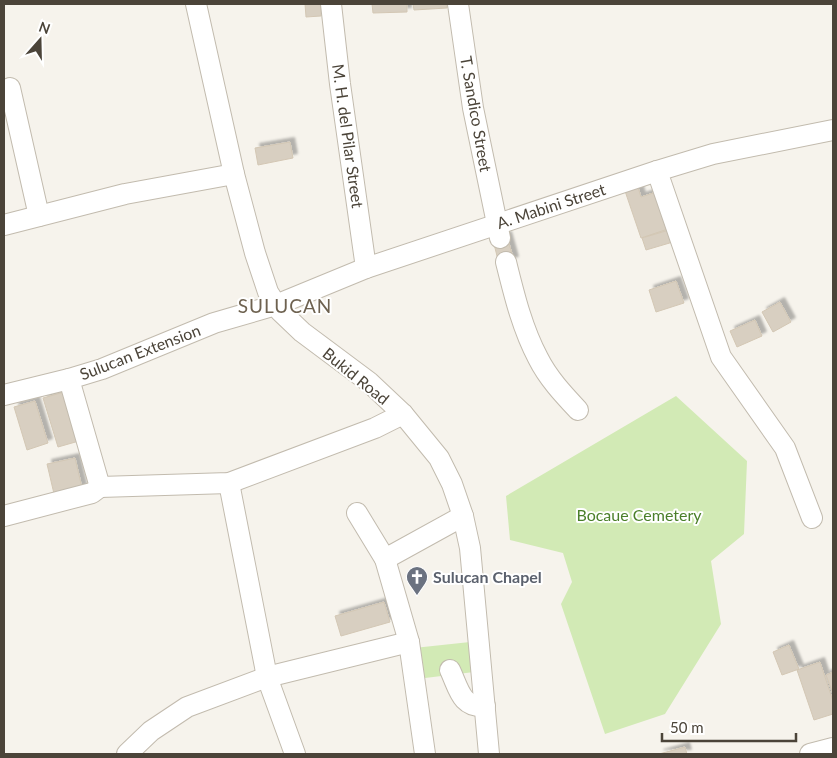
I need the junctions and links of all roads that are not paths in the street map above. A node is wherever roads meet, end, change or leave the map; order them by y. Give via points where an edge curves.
1 (196, 4) edge
2 (330, 4) edge
3 (458, 4) edge
4 (10, 88) dead end
5 (833, 130) edge
6 (657, 171) junction
7 (234, 174) junction
8 (39, 216) junction
9 (4, 226) edge
10 (499, 231) junction
11 (506, 262) dead end
12 (366, 268) junction
13 (276, 305) junction
14 (69, 380) junction
15 (4, 395) edge
16 (578, 410) dead end
17 (403, 414) junction
18 (229, 483) junction
19 (100, 487) junction
20 (357, 513) dead end
21 (4, 516) edge
22 (463, 516) junction
23 (812, 518) dead end
24 (385, 559) junction
25 (409, 642) junction
26 (450, 670) dead end
27 (267, 677) junction
28 (485, 706) junction
29 (833, 748) edge
30 (127, 754) edge
31 (295, 754) edge
32 (425, 754) edge
33 (489, 754) edge
34 (810, 754) edge

1 - 7 street, Bukid Road
2 - 12 street, M. H. del Pilar Street
3 - 10 street, T. Sandico Street via 473,108
4 - 8 street
5 - 6 street, A. Mabini Street via 713,154
6 - 10 street, A. Mabini Street
6 - 23 street via 721,357 784,448
7 - 8 street via 125,194
7 - 13 street, Bukid Road via 259,267
8 - 9 street
10 - 12 street, A. Mabini Street
11 - 16 street via 520,313 538,358
12 - 13 street, A. Mabini Street
13 - 14 street, Sulucan Extension via 214,323
13 - 17 street, Bukid Road via 302,332 369,382
14 - 15 street, Sulucan Extension
14 - 19 street
17 - 18 street via 375,428
17 - 22 street, Bukid Road via 439,458
18 - 19 street
18 - 27 street
19 - 21 street via 92,493
20 - 24 street
22 - 24 street
22 - 28 street, Bukid Road via 470,548
24 - 25 street
25 - 27 street
25 - 32 street
26 - 28 street via 469,704
27 - 30 street via 187,707 151,731
27 - 31 street
28 - 33 street, Bukid Road
29 - 34 street

